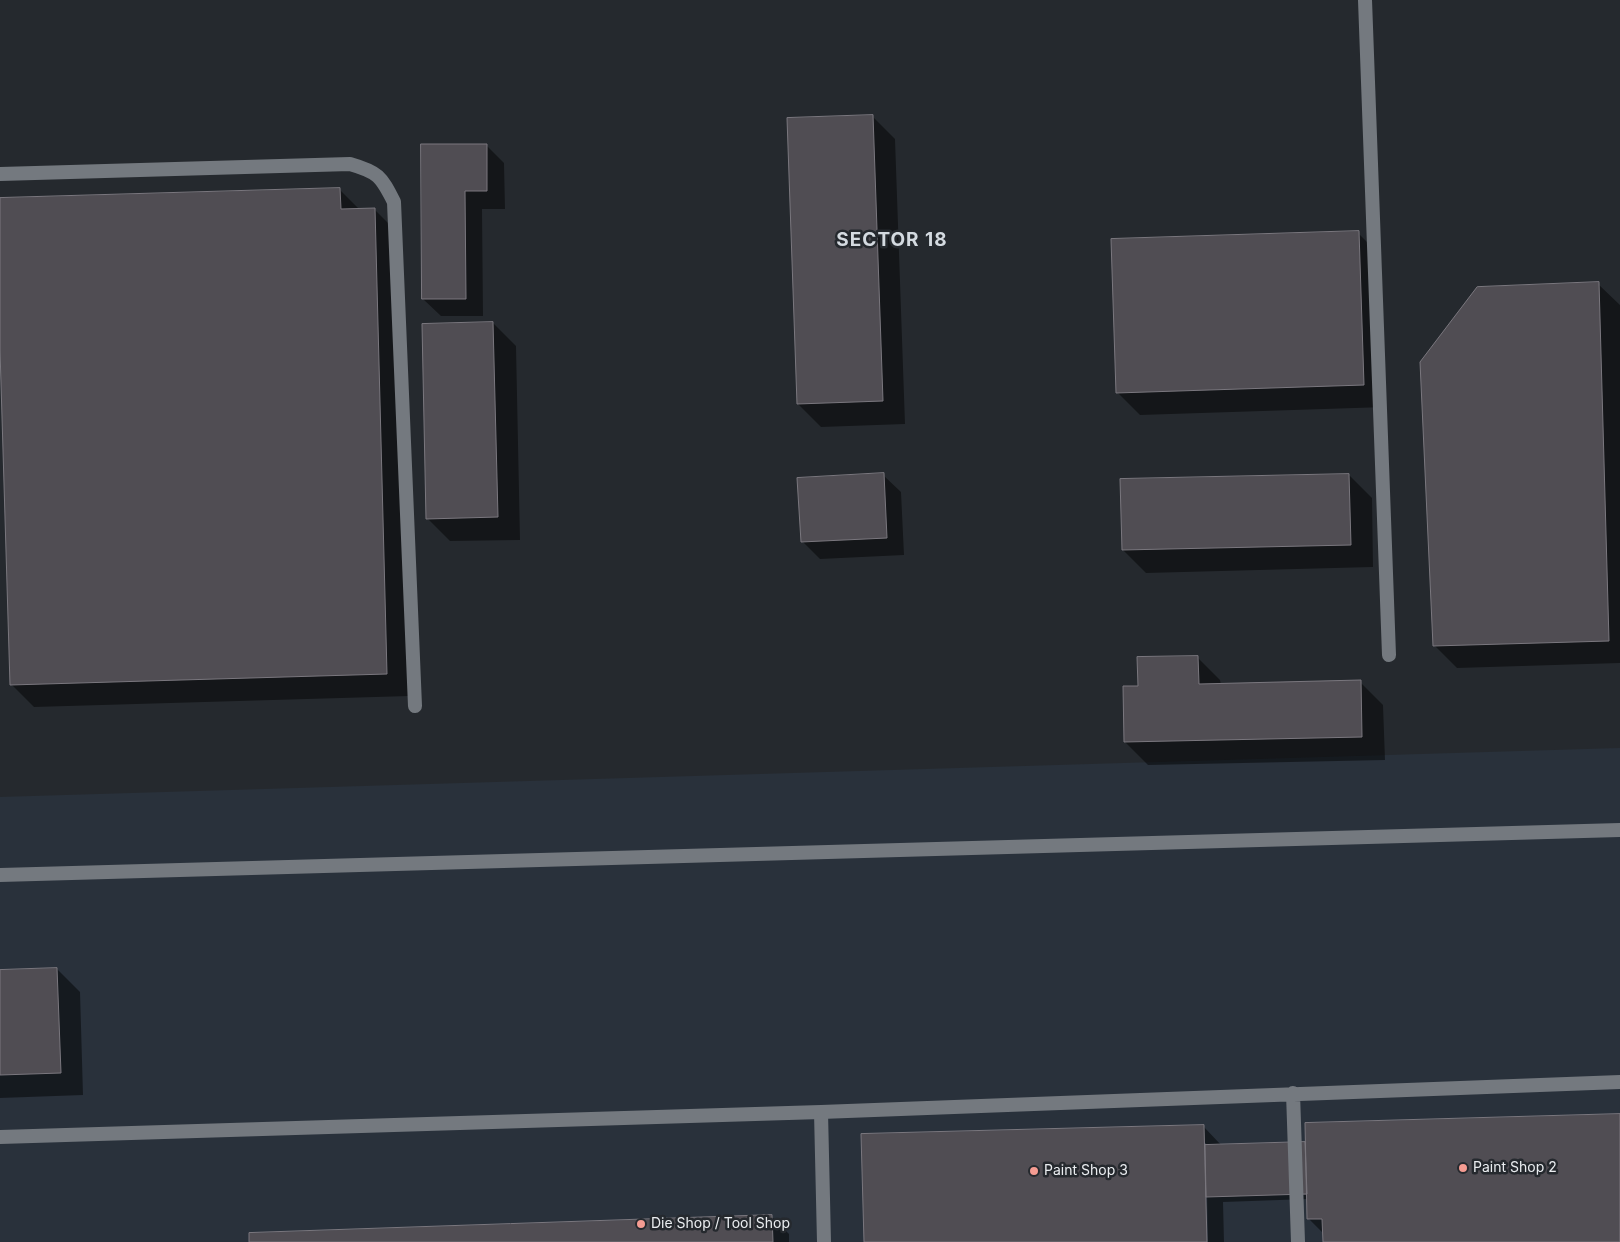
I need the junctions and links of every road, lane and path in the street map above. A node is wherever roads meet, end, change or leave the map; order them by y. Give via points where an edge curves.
1 (1365, 0) edge
2 (0, 174) edge
3 (1389, 655) dead end
4 (415, 706) dead end
5 (1620, 830) edge
6 (0, 875) edge
7 (1620, 1082) edge
8 (1293, 1093) junction
9 (821, 1112) junction
10 (0, 1137) edge
11 (824, 1242) edge
12 (1298, 1242) edge

1 - 3 lane
2 - 4 lane via 350,164 371,170 385,184 394,202
5 - 6 lane
7 - 8 lane
8 - 9 lane
8 - 12 lane
9 - 10 lane
9 - 11 lane

